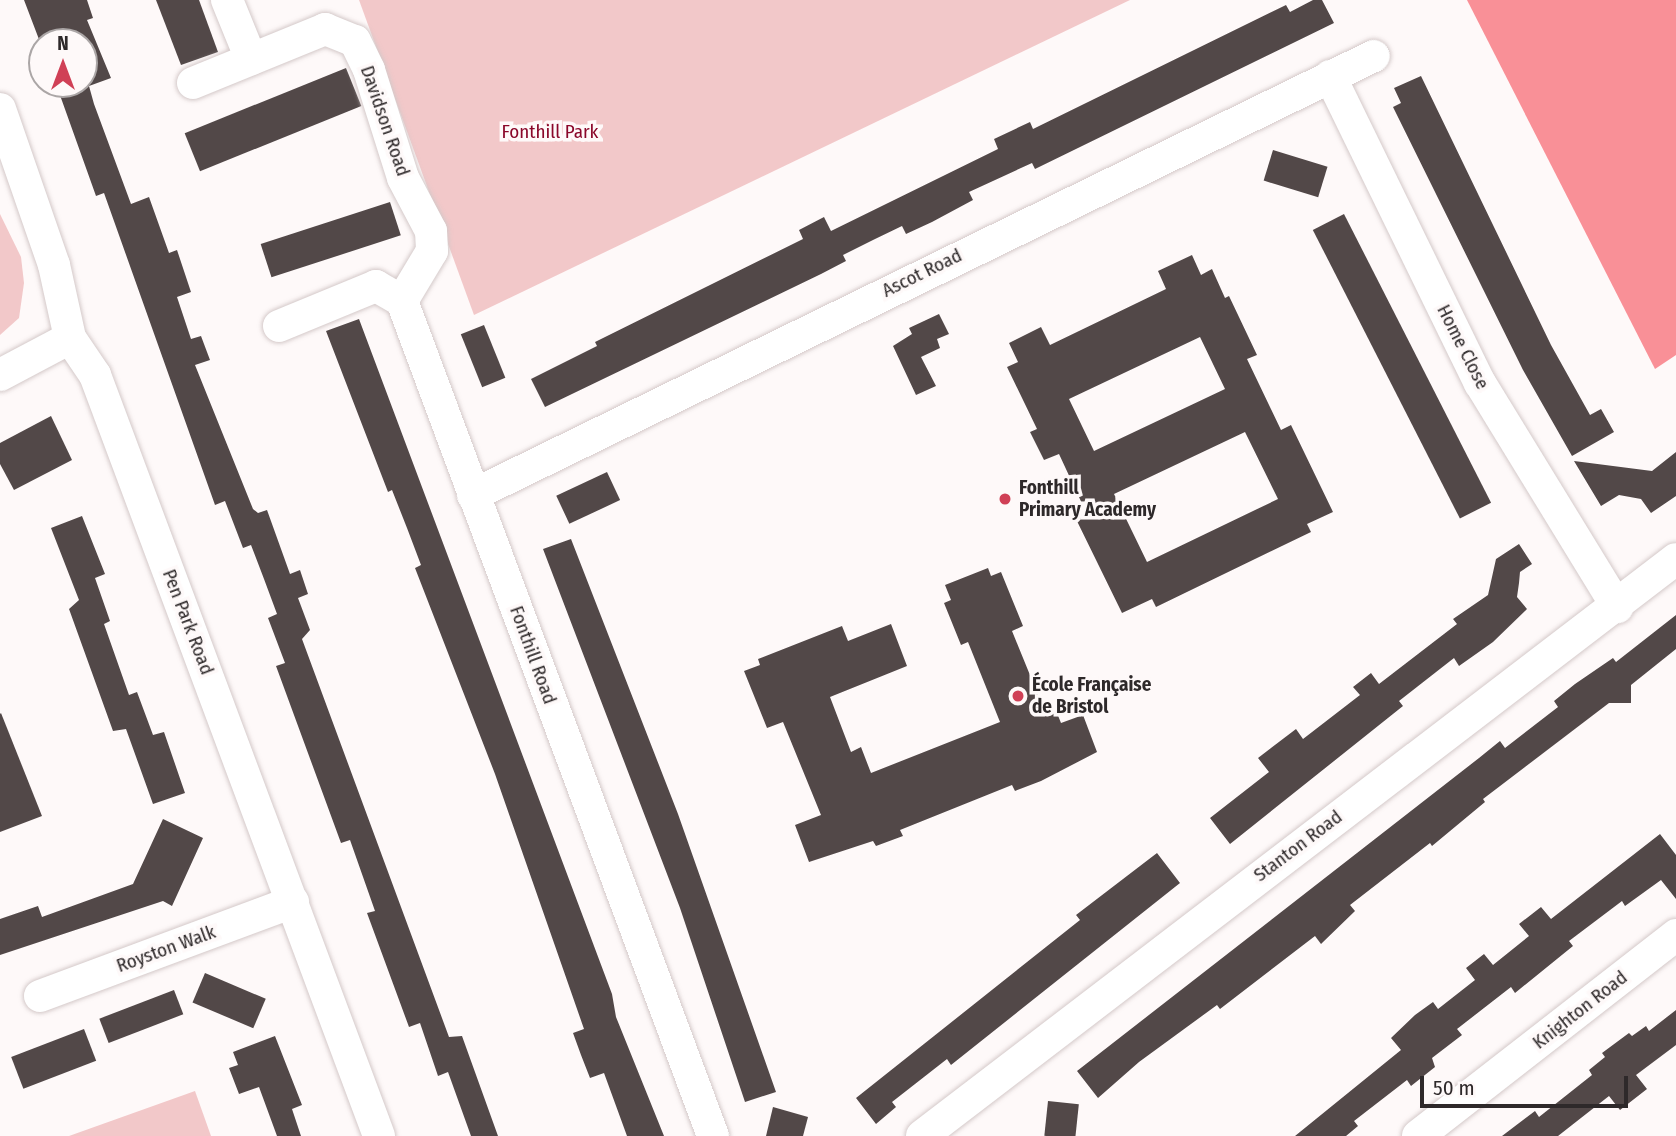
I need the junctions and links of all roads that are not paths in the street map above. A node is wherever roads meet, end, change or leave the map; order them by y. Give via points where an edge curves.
1 (227, 0) edge
2 (1374, 56) dead end
3 (251, 60) junction
4 (1330, 76) junction
5 (193, 83) dead end
6 (0, 109) edge
7 (402, 301) junction
8 (279, 327) dead end
9 (70, 338) junction
10 (0, 375) edge
11 (473, 495) junction
12 (1676, 559) edge
13 (1617, 607) junction
14 (293, 902) junction
15 (1676, 935) edge
16 (40, 996) dead end
17 (956, 1127) edge
18 (379, 1136) edge
19 (713, 1136) edge
20 (922, 1136) edge
21 (1418, 1136) edge

1 - 3 street
2 - 4 street, Ascot Road
3 - 5 street, Davidson Road
3 - 7 street, Davidson Road via 325,29 355,41 369,70 402,178 431,231 432,251
4 - 11 street, Ascot Road
4 - 13 street, Home Close via 1480,383
6 - 9 street, Pen Park Road via 54,265
7 - 8 street via 376,286
7 - 11 street, Fonthill Road
9 - 10 street
9 - 14 street, Pen Park Road via 95,375
11 - 19 street, Fonthill Road
12 - 13 street, Stanton Road
13 - 17 street, Stanton Road via 1228,898
14 - 16 street, Royston Walk
14 - 18 street, Pen Park Road
15 - 21 street, Knighton Road
17 - 20 street, Stanton Road

